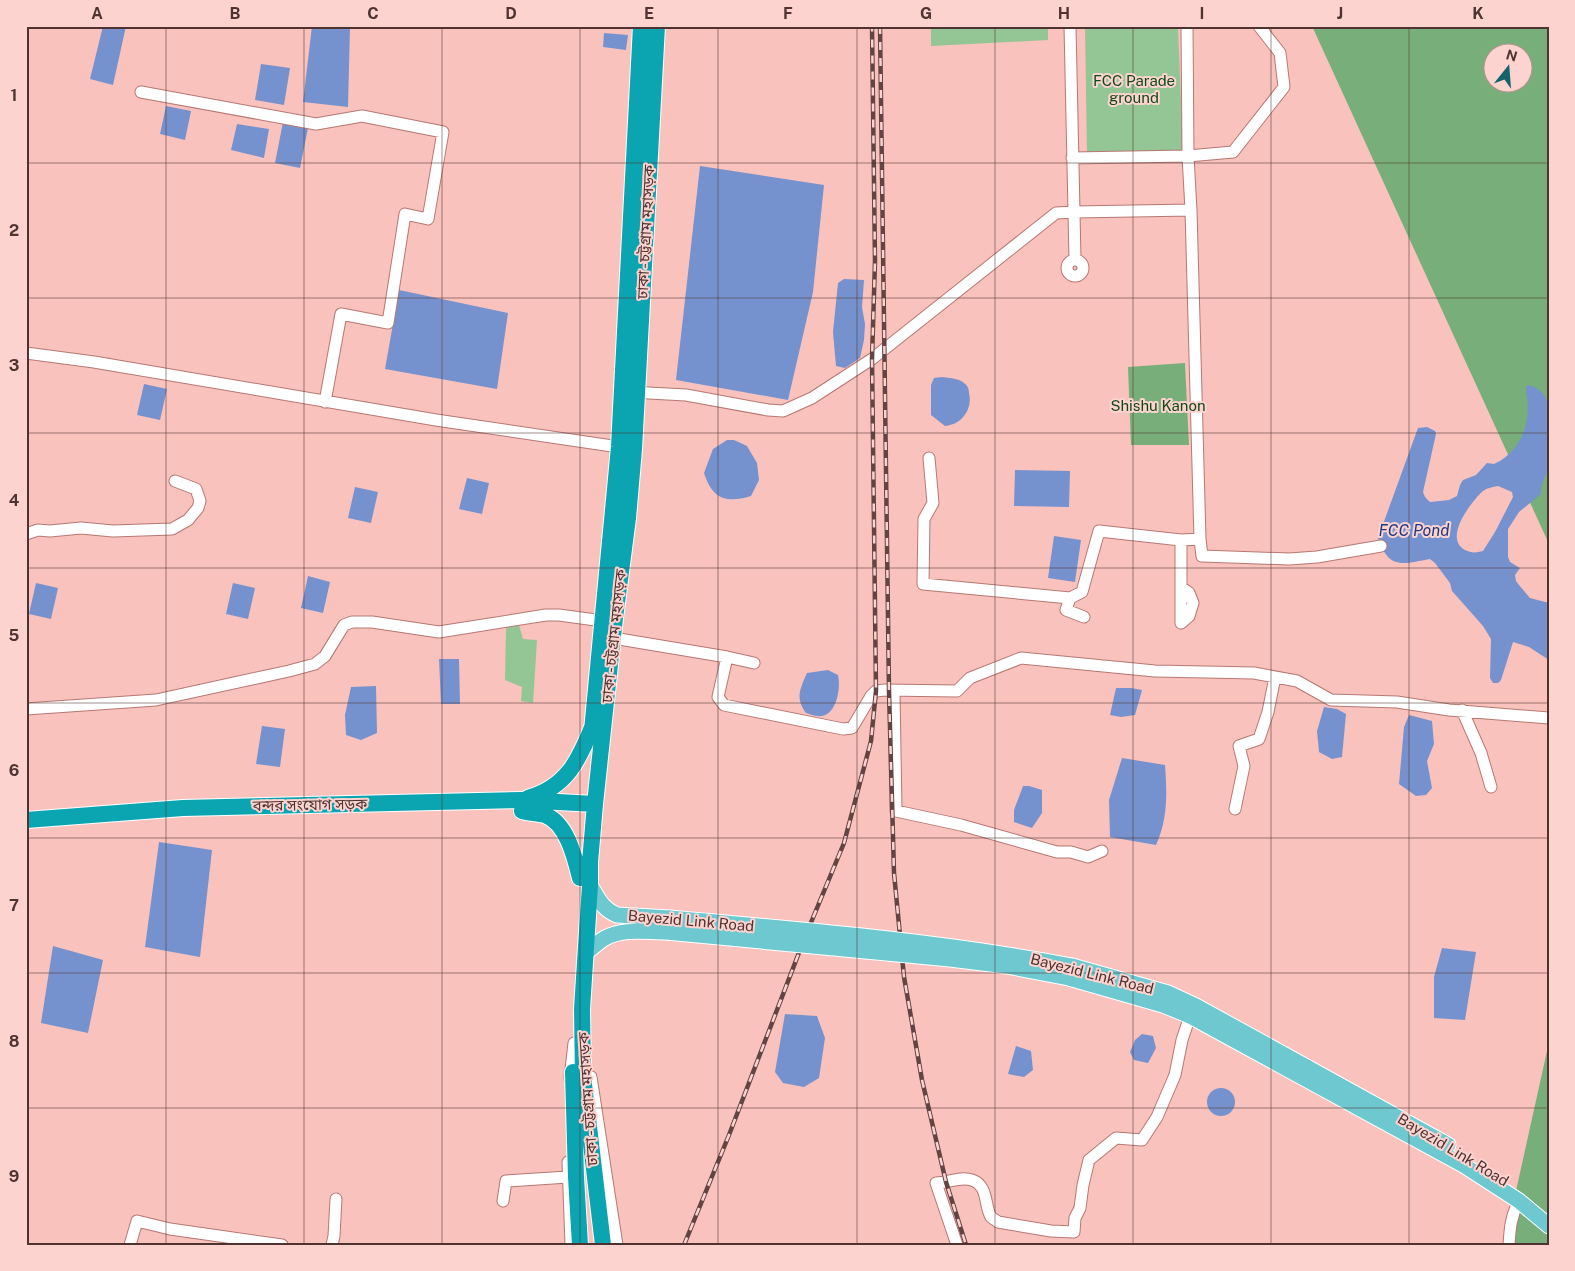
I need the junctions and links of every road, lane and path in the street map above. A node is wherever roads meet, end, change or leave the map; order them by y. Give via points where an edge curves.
1 (641, 26) edge
2 (657, 26) edge
3 (1070, 26) edge
4 (1187, 26) edge
5 (1259, 26) edge
6 (141, 92) dead end
7 (1188, 156) junction
8 (1072, 158) junction
9 (1191, 210) junction
10 (1074, 212) junction
11 (1075, 260) dead end
12 (26, 353) edge
13 (629, 392) junction
14 (325, 402) junction
15 (618, 447) junction
16 (929, 458) dead end
17 (175, 480) dead end
18 (26, 534) edge
19 (1200, 539) junction
20 (1181, 540) junction
21 (1381, 546) dead end
22 (1181, 587) dead end
23 (1070, 598) junction
24 (1084, 617) dead end
25 (603, 621) junction
26 (613, 638) junction
27 (727, 657) junction
28 (754, 663) dead end
29 (1275, 677) junction
30 (894, 691) junction
31 (26, 709) edge
32 (1462, 710) junction
33 (1549, 718) edge
34 (593, 725) junction
35 (1491, 787) dead end
36 (521, 806) junction
37 (589, 807) junction
38 (1235, 809) dead end
39 (26, 820) edge
40 (26, 828) edge
41 (1102, 851) dead end
42 (585, 882) junction
43 (668, 925) junction
44 (586, 953) junction
45 (1070, 972) junction
46 (1190, 1016) junction
47 (574, 1043) junction
48 (578, 1076) junction
49 (568, 1177) junction
50 (336, 1199) dead end
51 (503, 1201) dead end
52 (1520, 1202) junction
53 (1549, 1214) edge
54 (1549, 1226) edge
55 (261, 1243) edge
56 (130, 1245) edge
57 (282, 1245) edge
58 (332, 1245) edge
59 (571, 1245) edge
60 (580, 1245) edge
61 (603, 1245) edge
62 (617, 1245) edge
63 (957, 1245) edge
64 (1509, 1245) edge

1 - 13 highway, ঢাকা - চট্টগ্রাম মহাসড়ক
2 - 13 highway, ঢাকা - চট্টগ্রাম মহাসড়ক
3 - 8 street
4 - 7 street
5 - 7 street via 1280,53 1284,87 1233,152
6 - 14 street via 316,124 362,116 443,132 428,219 405,214 388,323 341,314
7 - 8 street
7 - 9 street
8 - 10 street
9 - 10 street
9 - 19 street
10 - 11 street
10 - 13 street via 1056,213 872,359 812,398 783,411 686,395
12 - 14 street
13 - 15 highway, ঢাকা - চট্টগ্রাম মহাসড়ক
13 - 26 highway, ঢাকা - চট্টগ্রাম মহাসড়ক via 634,449
14 - 15 street
15 - 25 highway, ঢাকা - চট্টগ্রাম মহাসড়ক
16 - 23 street via 933,503 924,519 923,584
17 - 18 street via 196,489 200,501 188,520 172,529 112,531 81,528 38,530
19 - 20 street
19 - 21 street via 1202,556 1289,559
20 - 22 street
20 - 23 street via 1099,531 1082,592
23 - 24 street via 1065,614
25 - 31 street via 546,615 440,632 352,622 344,625 325,656 315,664 290,671 156,700
25 - 34 highway, ঢাকা - চট্টগ্রাম মহাসড়ক
26 - 27 street
26 - 37 highway, ঢাকা - চট্টগ্রাম মহাসড়ক
27 - 28 street
27 - 30 street via 718,697 724,704 843,729 852,728 876,691
29 - 30 street via 1254,673 1155,671 1021,658 970,678 957,691
29 - 32 street via 1297,681 1331,700 1397,702
29 - 38 street via 1259,739 1239,746 1244,766
30 - 41 street via 896,811 961,824 1057,852 1088,856
32 - 33 street
32 - 35 street via 1481,753
34 - 36 highway via 584,749 563,780
34 - 37 highway, ঢাকা - চট্টগ্রাম মহাসড়ক
36 - 37 highway, বন্দর সংযোগ সড়ক
36 - 39 highway, বন্দর সংযোগ সড়ক via 183,808
36 - 40 highway, বন্দর সংযোগ সড়ক via 184,816
36 - 42 highway via 552,819 563,832
37 - 42 highway, ঢাকা - চট্টগ্রাম মহাসড়ক
42 - 43 main road, Bayezid Link Road via 610,912
42 - 44 highway, ঢাকা - চট্টগ্রাম মহাসড়ক
42 - 47 highway, ঢাকা - চট্টগ্রাম মহাসড়ক
43 - 44 main road, Bayezid Link Road via 602,939
43 - 45 main road, Bayezid Link Road, bridge
44 - 48 highway, ঢাকা - চট্টগ্রাম মহাসড়ক
45 - 46 main road, Bayezid Link Road
45 - 53 main road, Bayezid Link Road via 1168,993 1196,1006 1471,1157
46 - 52 main road, Bayezid Link Road via 1465,1166
46 - 63 street via 1175,1075 1157,1117 1142,1140 1116,1138 1089,1160 1074,1232 998,1222 991,1217 985,1194 972,1180 936,1183
47 - 48 highway, ঢাকা - চট্টগ্রাম মহাসড়ক
47 - 49 street via 570,1071
48 - 60 highway, ঢাকা - চট্টগ্রাম মহাসড়ক
48 - 61 highway, ঢাকা - চট্টগ্রাম মহাসড়ক
48 - 62 street via 591,1077
49 - 51 street via 506,1180
49 - 59 street
50 - 58 street
52 - 54 main road, Bayezid Link Road
52 - 64 street via 1510,1223
55 - 56 street via 138,1221
55 - 57 street

